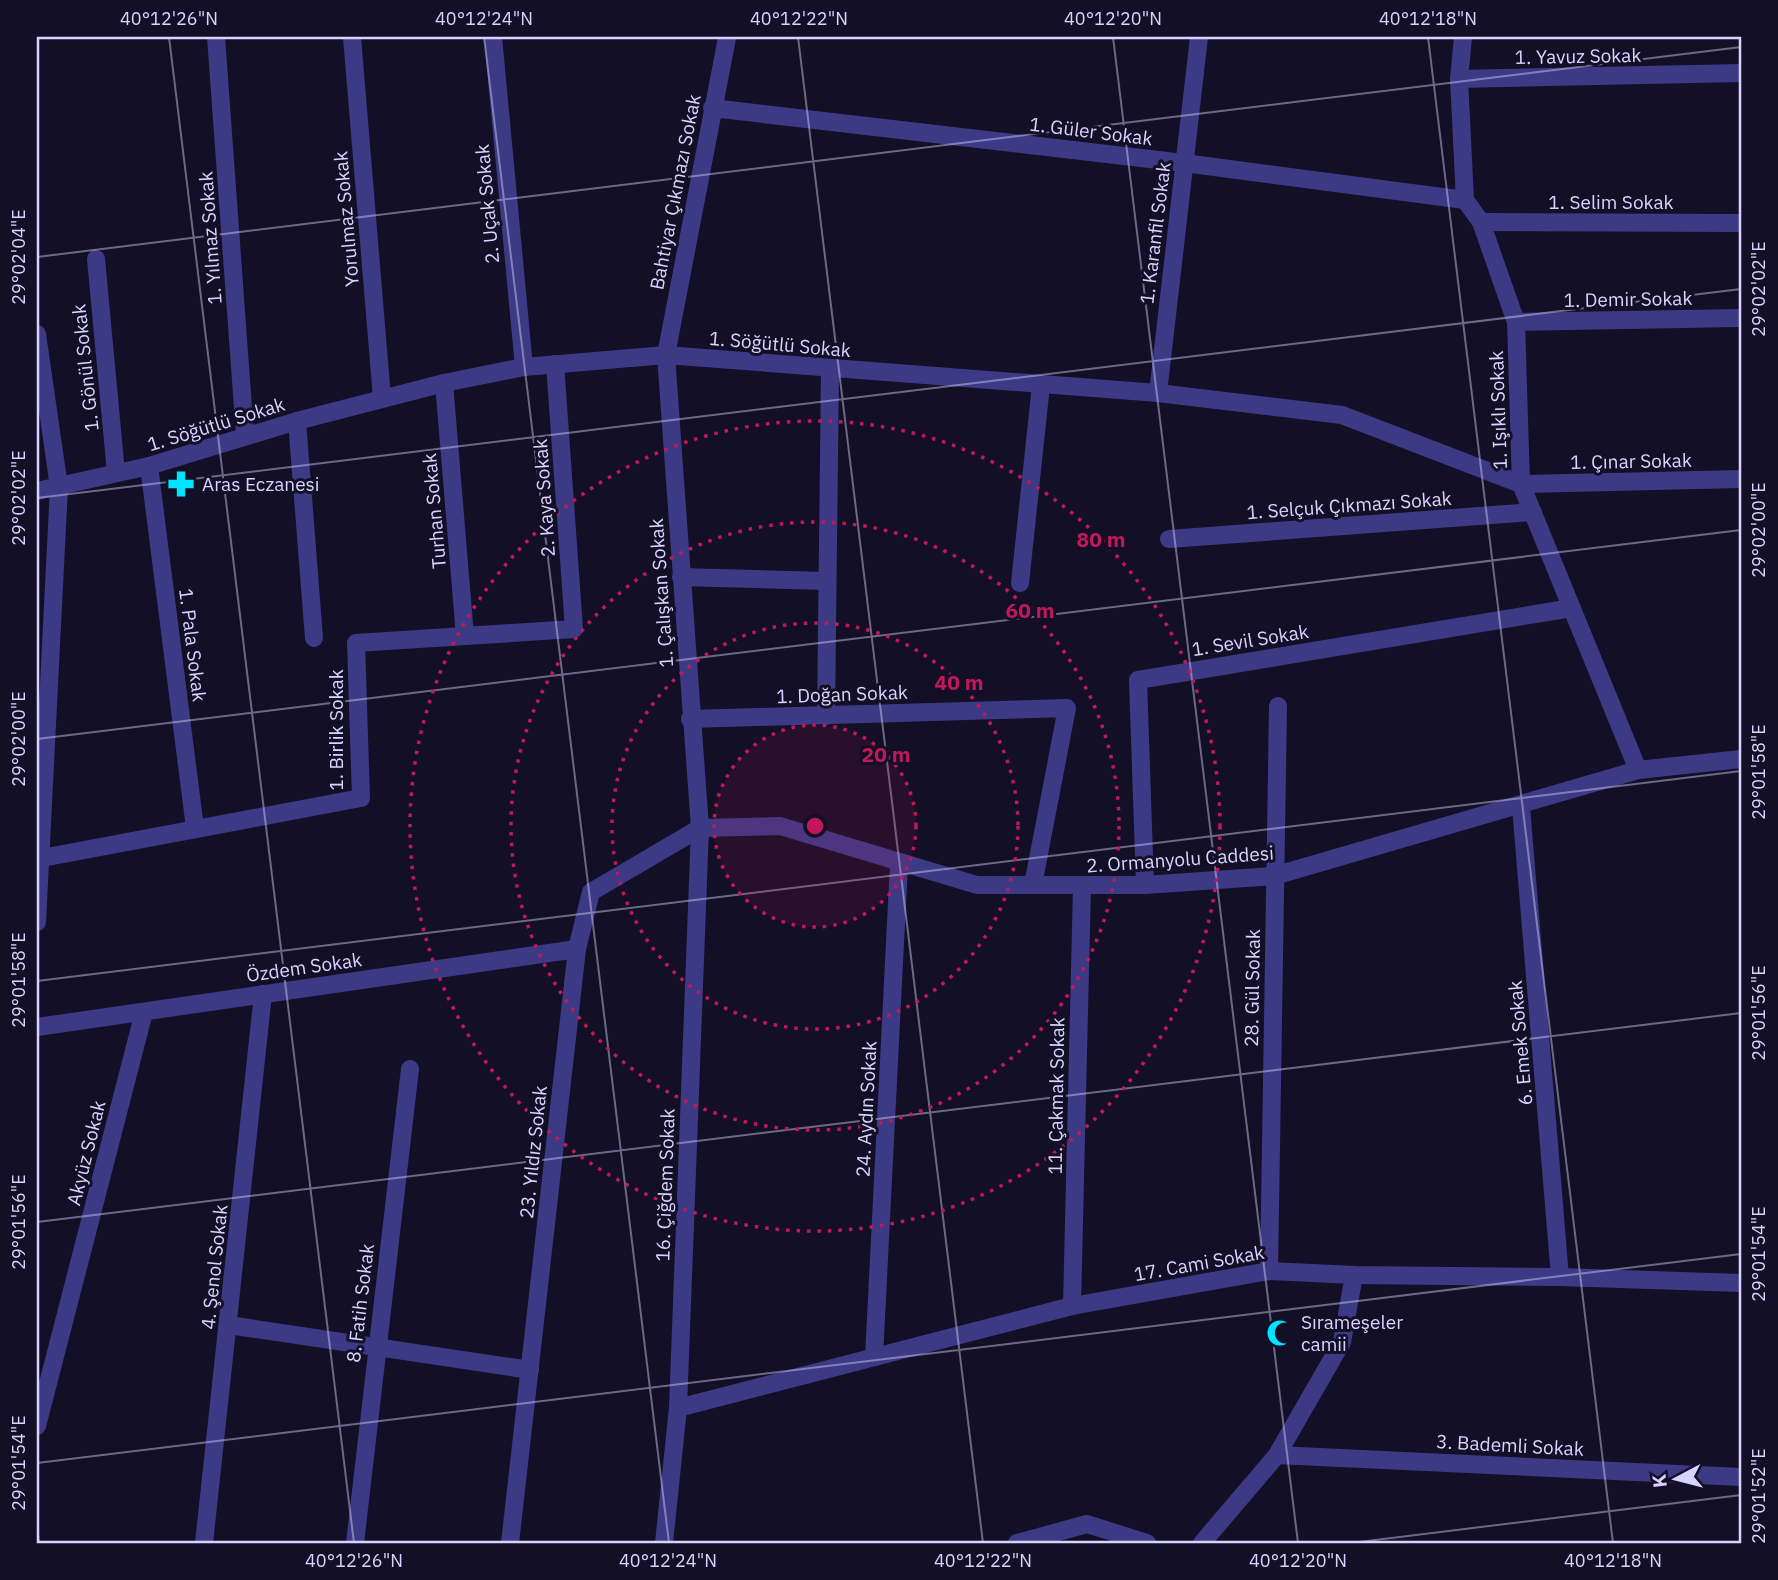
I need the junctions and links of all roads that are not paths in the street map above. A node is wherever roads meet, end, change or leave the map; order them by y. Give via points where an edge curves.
1 (216, 37) edge
2 (352, 37) edge
3 (493, 37) edge
4 (1199, 37) edge
5 (1463, 37) edge
6 (727, 38) edge
7 (1741, 73) edge
8 (1459, 79) junction
9 (712, 108) junction
10 (1184, 163) junction
11 (1465, 200) junction
12 (1481, 222) junction
13 (1741, 223) edge
14 (96, 259) dead end
15 (1741, 318) edge
16 (1516, 322) junction
17 (37, 334) edge
18 (666, 355) junction
19 (555, 363) junction
20 (524, 368) junction
21 (830, 370) junction
22 (444, 383) junction
23 (1041, 385) junction
24 (1158, 393) junction
25 (382, 398) junction
26 (297, 421) junction
27 (245, 436) junction
28 (149, 466) junction
29 (116, 474) junction
30 (1741, 479) edge
31 (1521, 484) junction
32 (59, 487) junction
33 (37, 491) edge
34 (1533, 512) junction
35 (1169, 539) dead end
36 (681, 578) junction
37 (827, 581) junction
38 (1020, 583) dead end
39 (1572, 608) junction
40 (574, 629) joint
41 (465, 636) junction
42 (314, 638) dead end
43 (44, 648) edge
44 (1278, 706) dead end
45 (826, 716) junction
46 (690, 719) junction
47 (1741, 759) edge
48 (1638, 770) junction
49 (40, 790) edge
50 (1521, 807) junction
51 (195, 828) junction
52 (699, 828) junction
53 (42, 858) junction
54 (900, 864) junction
55 (1274, 876) junction
56 (1034, 885) junction
57 (1144, 885) junction
58 (1082, 886) junction
59 (37, 922) edge
60 (577, 948) junction
61 (263, 995) junction
62 (144, 1012) junction
63 (37, 1027) edge
64 (410, 1069) dead end
65 (1269, 1271) junction
66 (1354, 1275) junction
67 (1560, 1277) junction
68 (1741, 1283) edge
69 (1072, 1307) junction
70 (229, 1325) junction
71 (375, 1347) junction
72 (874, 1357) junction
73 (530, 1370) junction
74 (678, 1408) junction
75 (37, 1426) edge
76 (1277, 1455) junction
77 (1741, 1477) edge
78 (204, 1543) edge
79 (355, 1543) edge
80 (510, 1543) edge
81 (664, 1543) edge
82 (1017, 1543) edge
83 (1147, 1543) edge
84 (1202, 1543) edge

1 - 27 street, 1. Yılmaz Sokak
2 - 25 street, Yorulmaz Sokak
3 - 20 street, 2. Uçak Sokak
4 - 10 street, 1. Karanfil Sokak
5 - 8 street
6 - 9 street, Bahtiyar Çıkmazı Sokak
7 - 8 street, 1. Yavuz Sokak
8 - 11 street
9 - 10 street, 1. Güler Sokak
9 - 18 street, Bahtiyar Çıkmazı Sokak
10 - 11 street, 1. Güler Sokak
10 - 24 street, 1. Karanfil Sokak
11 - 12 street, 1. Işıklı Sokak
12 - 13 street, 1. Selim Sokak
12 - 16 street, 1. Işıklı Sokak
14 - 29 street, 1. Gönül Sokak
15 - 16 street, 1. Demir Sokak
16 - 31 street, 1. Işıklı Sokak
17 - 32 street
18 - 19 street, 1. Söğütlü Sokak
18 - 21 street, 1. Söğütlü Sokak
18 - 36 street, 1. Çalışkan Sokak
19 - 20 street, 1. Söğütlü Sokak
19 - 40 street, 2. Kaya Sokak
20 - 22 street, 1. Söğütlü Sokak
21 - 23 street, 1. Söğütlü Sokak
21 - 37 street
22 - 25 street, 1. Söğütlü Sokak
22 - 41 street, Turhan Sokak
23 - 24 street, 1. Söğütlü Sokak
23 - 38 street
24 - 31 street, 1. Söğütlü Sokak via 1342,415
25 - 26 street, 1. Söğütlü Sokak
26 - 27 street, 1. Söğütlü Sokak
26 - 42 street
27 - 28 street, 1. Söğütlü Sokak
28 - 29 street, 1. Söğütlü Sokak
28 - 51 street, 1. Pala Sokak
29 - 32 street, 1. Söğütlü Sokak
30 - 31 street, 1. Çınar Sokak
31 - 34 street, 1. Işıklı Sokak
32 - 33 street, 1. Söğütlü Sokak
32 - 43 street
34 - 35 street, 1. Selçuk Çıkmazı Sokak
34 - 39 street, 1. Işıklı Sokak
36 - 37 street
36 - 46 street, 1. Çalışkan Sokak
37 - 45 street
39 - 48 street, 1. Işıklı Sokak
39 - 57 street, 1. Sevil Sokak via 1138,680
40 - 41 street, 1. Birlik Sokak
41 - 51 street, 1. Birlik Sokak via 356,643 361,798
43 - 49 street
44 - 55 street, 28. Gül Sokak
45 - 46 street, 1. Doğan Sokak
45 - 56 street, 1. Doğan Sokak via 1067,708
46 - 52 street, 1. Çalışkan Sokak
47 - 48 street, 2. Ormanyolu Caddesi
48 - 50 street, 2. Ormanyolu Caddesi
49 - 53 street
50 - 55 street, 2. Ormanyolu Caddesi
50 - 67 street, 6. Emek Sokak
51 - 53 street, 1. Birlik Sokak
52 - 54 street, 2. Ormanyolu Caddesi via 780,826
52 - 60 street, 23. Yıldız Sokak via 591,892
52 - 74 street, 16. Çiğdem Sokak
53 - 59 street
54 - 56 street, 2. Ormanyolu Caddesi via 977,885
54 - 72 street, 24. Aydın Sokak
55 - 57 street, 2. Ormanyolu Caddesi
55 - 65 street, 28. Gül Sokak
56 - 58 street, 2. Ormanyolu Caddesi
57 - 58 street, 2. Ormanyolu Caddesi
58 - 69 street, 11. Çakmak Sokak
60 - 61 street, Özdem Sokak
60 - 73 street, 23. Yıldız Sokak
61 - 62 street, Özdem Sokak
61 - 70 street, 4. Şenol Sokak
62 - 63 street, Özdem Sokak
62 - 75 street, Akyüz Sokak
64 - 71 street, 8. Fatih Sokak
65 - 66 street, 17. Cami Sokak
65 - 69 street, 17. Cami Sokak
66 - 67 street, 17. Cami Sokak
66 - 76 street via 1342,1342
67 - 68 street, 17. Cami Sokak
69 - 72 street, 17. Cami Sokak
70 - 71 street
70 - 78 street, 4. Şenol Sokak
71 - 73 street
71 - 79 street, 8. Fatih Sokak
72 - 74 street, 17. Cami Sokak
73 - 80 street, 23. Yıldız Sokak
74 - 81 street, 16. Çiğdem Sokak
76 - 77 street, 3. Bademli Sokak
76 - 84 street
82 - 83 street via 1087,1524

